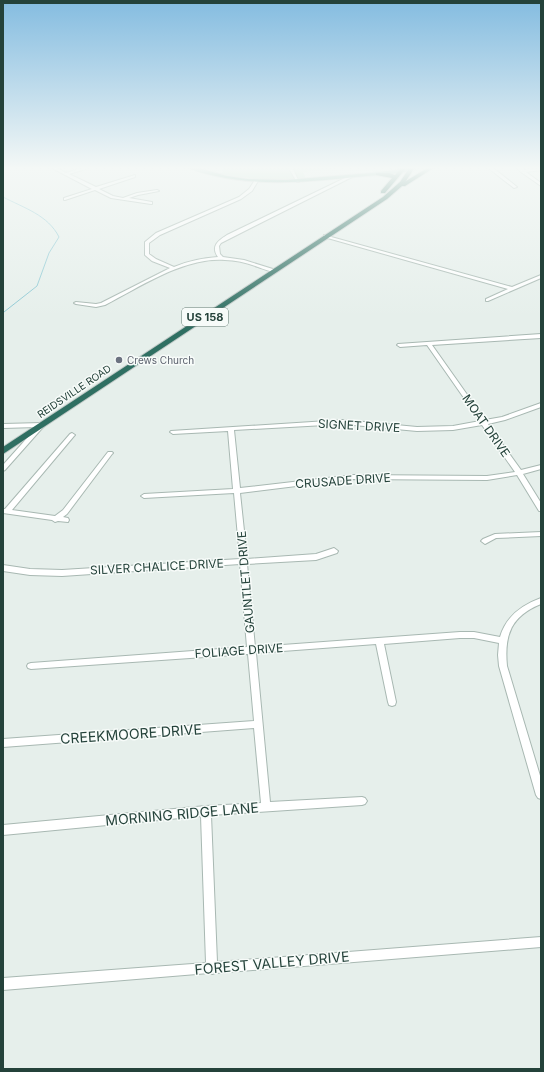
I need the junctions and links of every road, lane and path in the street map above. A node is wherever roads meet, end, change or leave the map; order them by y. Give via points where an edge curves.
1 (197, 217) edge
2 (268, 217) edge
3 (354, 217) edge
4 (326, 236) junction
5 (222, 258) junction
6 (173, 268) junction
7 (274, 271) junction
8 (541, 276) edge
9 (512, 289) junction
10 (488, 300) dead end
11 (76, 303) dead end
12 (541, 336) edge
13 (429, 344) junction
14 (400, 345) dead end
15 (541, 405) edge
16 (483, 422) junction
17 (42, 425) junction
18 (3, 426) edge
19 (231, 428) junction
20 (173, 432) dead end
21 (72, 435) dead end
22 (3, 451) edge
23 (110, 453) dead end
24 (541, 467) edge
25 (3, 469) edge
26 (519, 473) junction
27 (237, 491) junction
28 (144, 496) dead end
29 (541, 509) edge
30 (5, 511) edge
31 (56, 520) junction
32 (66, 520) dead end
33 (541, 534) edge
34 (485, 541) dead end
35 (334, 551) dead end
36 (245, 562) junction
37 (3, 568) edge
38 (541, 601) edge
39 (502, 640) junction
40 (379, 641) junction
41 (252, 650) junction
42 (31, 666) dead end
43 (392, 702) dead end
44 (258, 724) junction
45 (3, 743) edge
46 (541, 795) edge
47 (362, 801) dead end
48 (266, 807) junction
49 (206, 811) junction
50 (3, 830) edge
51 (541, 942) edge
52 (212, 968) junction
53 (3, 984) edge

1 - 6 street via 167,230 147,243 147,254
2 - 5 street via 219,242 218,255
3 - 4 highway, REIDSVILLE ROAD / US 158
4 - 7 highway, REIDSVILLE ROAD / US 158
4 - 9 street
5 - 6 street via 191,262
5 - 7 street
6 - 11 street via 104,304 96,306
7 - 17 highway, REIDSVILLE ROAD / US 158
8 - 9 street
9 - 10 street
12 - 13 street
13 - 14 street
13 - 16 street, MOAT DRIVE
15 - 16 street, SIGNET DRIVE via 503,419
16 - 19 street, SIGNET DRIVE via 435,429 343,422
16 - 26 street, MOAT DRIVE
17 - 18 street
17 - 22 highway, REIDSVILLE ROAD / US 158
17 - 25 street
19 - 20 street, SIGNET DRIVE
19 - 27 street, GAUNTLET DRIVE
21 - 30 street
23 - 31 street
24 - 26 street, CRUSADE DRIVE
26 - 27 street, CRUSADE DRIVE via 486,478 353,477
26 - 29 street, MOAT DRIVE
27 - 28 street, CRUSADE DRIVE
27 - 36 street, GAUNTLET DRIVE
30 - 31 street
31 - 32 street
33 - 34 street via 495,536
35 - 36 street, SILVER CHALICE DRIVE via 316,557
36 - 37 street, SILVER CHALICE DRIVE via 50,573
36 - 41 street, GAUNTLET DRIVE
38 - 39 street via 529,606 514,618
39 - 40 street, FOLIAGE DRIVE via 474,635
39 - 46 street via 503,666
40 - 41 street, FOLIAGE DRIVE
40 - 43 street
41 - 42 street, FOLIAGE DRIVE
41 - 44 street, GAUNTLET DRIVE
44 - 45 street, CREEKMOORE DRIVE
44 - 48 street, GAUNTLET DRIVE
47 - 48 street, MORNING RIDGE LANE
48 - 49 street, MORNING RIDGE LANE
49 - 50 street, MORNING RIDGE LANE
49 - 52 street
51 - 52 street, FOREST VALLEY DRIVE
52 - 53 street, FOREST VALLEY DRIVE

